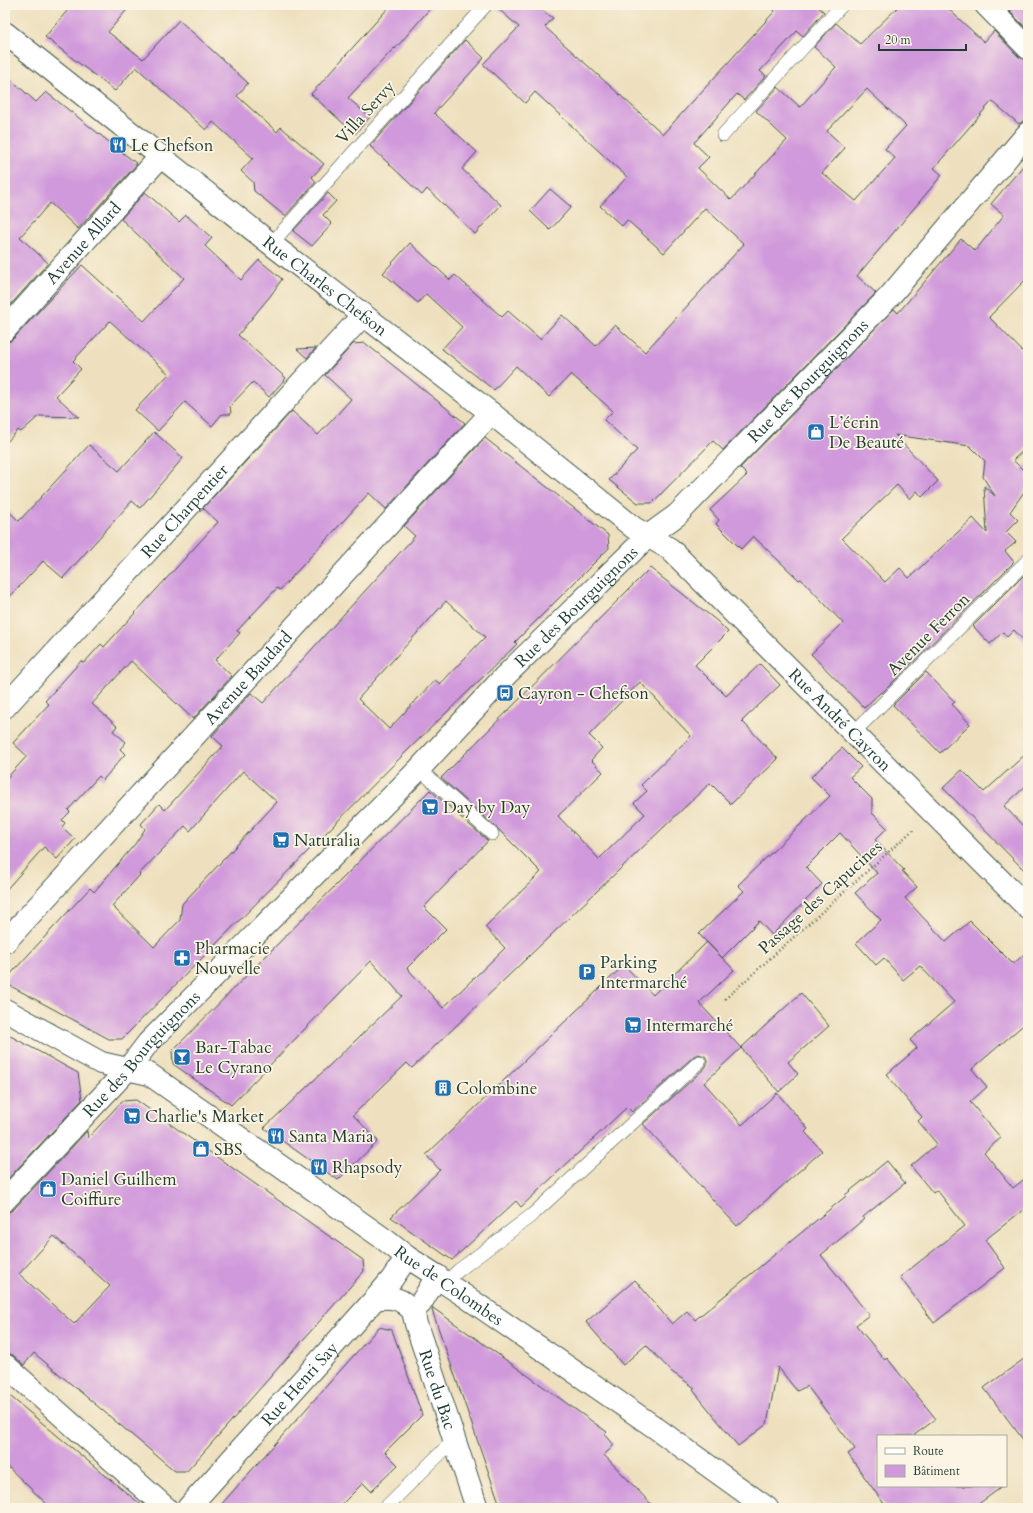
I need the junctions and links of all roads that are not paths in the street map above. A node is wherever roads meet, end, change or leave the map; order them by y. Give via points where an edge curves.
1 (486, 5) edge
2 (842, 5) edge
3 (986, 5) edge
4 (6, 37) edge
5 (1028, 48) edge
6 (1028, 133) edge
7 (723, 135) dead end
8 (161, 156) junction
9 (272, 244) junction
10 (363, 315) junction
11 (5, 330) edge
12 (491, 413) junction
13 (648, 536) junction
14 (1028, 560) edge
15 (5, 707) edge
16 (852, 734) junction
17 (419, 769) junction
18 (492, 834) dead end
19 (1028, 908) edge
20 (5, 942) edge
21 (5, 1010) edge
22 (699, 1062) dead end
23 (128, 1069) junction
24 (5, 1200) edge
25 (407, 1257) junction
26 (441, 1280) junction
27 (375, 1299) junction
28 (413, 1311) junction
29 (5, 1365) edge
30 (455, 1439) junction
31 (166, 1508) edge
32 (188, 1508) edge
33 (385, 1508) edge
34 (477, 1508) edge
35 (767, 1508) edge

1 - 9 lane, Villa Servy
2 - 7 lane
3 - 5 street
4 - 8 street, Rue Charles Chefson
6 - 13 street, Rue des Bourguignons via 889,297 677,515
8 - 9 street, Rue Charles Chefson
8 - 11 street, Avenue Allard
9 - 10 street, Rue Charles Chefson
10 - 12 street, Rue Charles Chefson
10 - 15 street, Rue Charpentier
12 - 13 street, Rue Charles Chefson via 634,528
12 - 20 street, Avenue Baudard
13 - 16 street, Rue André Cayron via 670,549
13 - 17 street, Rue des Bourguignons via 505,676
14 - 16 lane, Avenue Ferron
16 - 19 street, Rue André Cayron
17 - 18 lane
17 - 23 street, Rue des Bourguignons via 148,1043
21 - 23 street, Rue de Colombes via 101,1063
22 - 26 lane via 532,1215 459,1270
23 - 24 street, Rue des Bourguignons
23 - 25 street, Rue de Colombes via 149,1074
25 - 26 street, Rue de Colombes
25 - 27 street, Rue Henri Say
26 - 28 street
26 - 35 street, Rue de Colombes
27 - 28 street via 394,1298 402,1301
27 - 32 street, Rue Henri Say
28 - 30 street, Rue du Bac
29 - 31 street
30 - 33 lane
30 - 34 street, Rue du Bac

